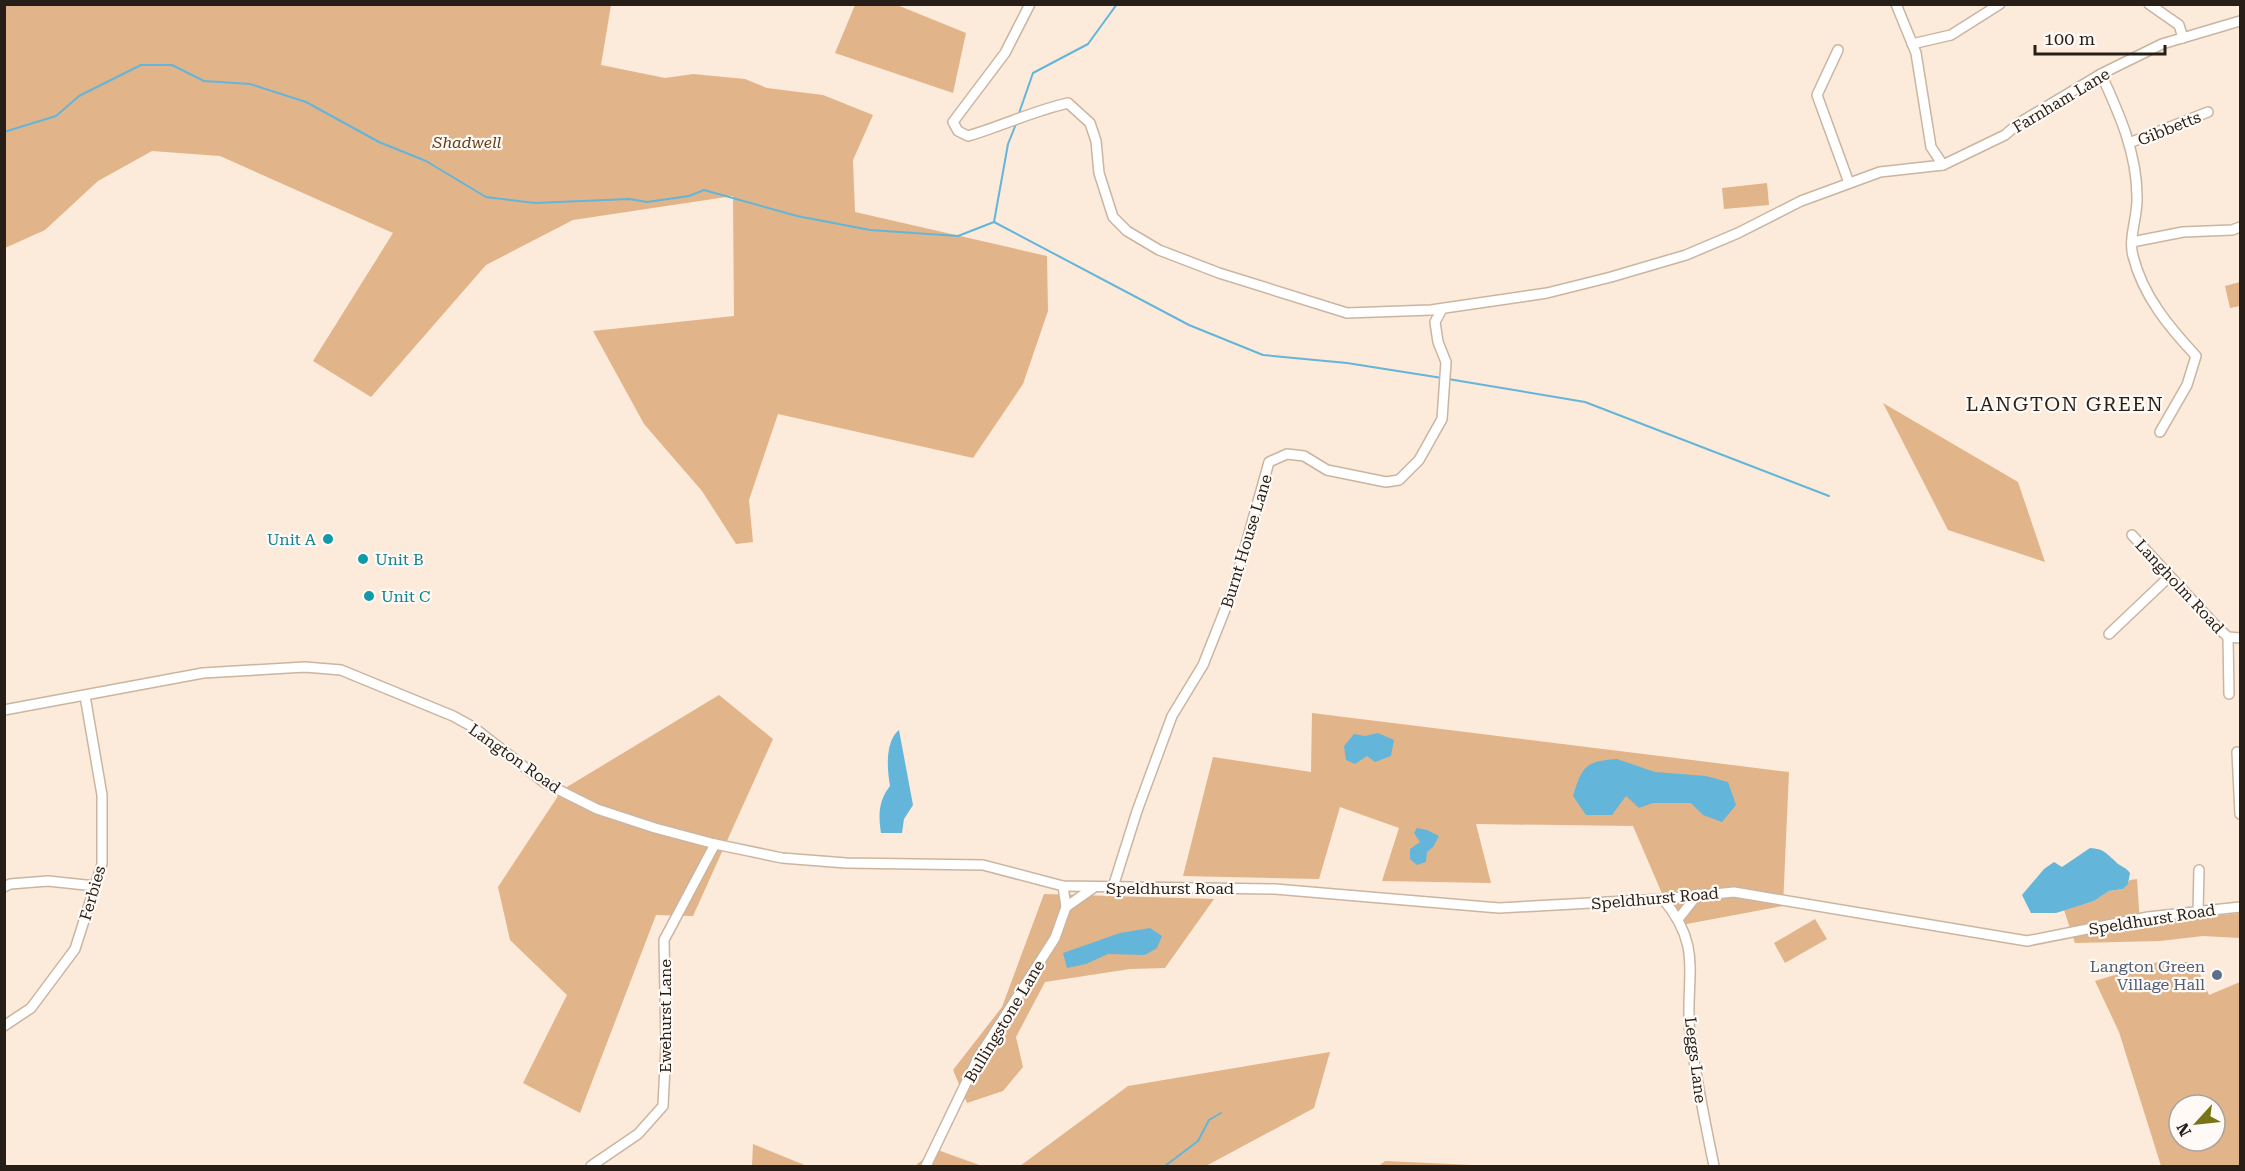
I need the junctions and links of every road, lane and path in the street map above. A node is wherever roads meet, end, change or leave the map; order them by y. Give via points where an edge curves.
1 (1030, 4) edge
2 (1896, 4) edge
3 (2000, 4) edge
4 (2149, 4) edge
5 (2241, 21) edge
6 (2183, 38) junction
7 (1912, 44) junction
8 (1838, 50) dead end
9 (2101, 74) junction
10 (2208, 112) dead end
11 (2129, 143) junction
12 (1943, 165) junction
13 (1849, 183) junction
14 (2241, 227) edge
15 (2132, 242) junction
16 (1442, 309) junction
17 (2160, 432) dead end
18 (2132, 535) dead end
19 (2169, 577) junction
20 (2109, 634) dead end
21 (2228, 637) junction
22 (2241, 638) edge
23 (2229, 694) dead end
24 (85, 696) junction
25 (4, 710) edge
26 (2237, 753) dead end
27 (2241, 814) edge
28 (715, 844) junction
29 (2199, 870) dead end
30 (95, 886) junction
31 (1063, 886) junction
32 (4, 887) edge
33 (1113, 887) junction
34 (1092, 888) junction
35 (1698, 894) junction
36 (1663, 899) junction
37 (1066, 907) junction
38 (2241, 907) edge
39 (2198, 911) junction
40 (1679, 918) junction
41 (4, 1026) edge
42 (591, 1167) edge
43 (926, 1167) edge
44 (1714, 1167) edge

1 - 16 street, Farnham Lane via 1005,53 953,122 958,131 968,136 1036,110 1068,103 1090,123 1113,217 1127,231 1159,250 1347,313
2 - 7 street
3 - 7 street via 1951,35
4 - 6 street via 2179,26
5 - 6 street, Farnham Lane
6 - 9 street, Farnham Lane
7 - 12 street via 1926,103 1931,147
8 - 13 street via 1817,95
9 - 11 street
9 - 12 street, Farnham Lane via 2005,135
10 - 11 street, Gibbetts
11 - 15 street via 2138,197
12 - 13 street, Farnham Lane via 1880,172
13 - 16 street, Farnham Lane via 1686,255 1547,293
14 - 15 street via 2163,234
15 - 17 street via 2132,254 2156,309 2196,356 2187,385
16 - 33 street, Burnt House Lane via 1435,322 1446,362 1443,419 1419,460 1400,480 1386,482 1327,470 1304,456 1287,454 1269,462 1234,587 1203,665 1172,716
18 - 19 street, Langholm Road
19 - 20 street
19 - 21 street, Langholm Road
21 - 22 street, Langholm Road
21 - 23 street, Langholm Road
24 - 25 street, Langton Road
24 - 28 street, Langton Road via 203,673 305,667 341,670 453,716 545,783 597,809
24 - 30 street, Ferbies via 102,795 102,864
26 - 27 street
28 - 31 street, Langton Road via 800,860 983,865
28 - 42 street, Ewehurst Lane via 664,940 663,1106 638,1134
29 - 39 street
30 - 32 street via 48,881
30 - 41 street, Ferbies via 75,949 31,1008
31 - 34 street, Speldhurst Road
31 - 37 street, Bullingstone Lane
33 - 34 street, Speldhurst Road
33 - 36 street, Speldhurst Road via 1275,889 1499,908
34 - 37 street
35 - 36 street, Speldhurst Road
35 - 39 street, Speldhurst Road via 1755,894 2027,941
35 - 40 street
36 - 40 street, Leggs Lane
37 - 43 street, Bullingstone Lane via 1055,938 1037,969 978,1058
38 - 39 street, Speldhurst Road
40 - 44 street, Leggs Lane via 1692,962 1688,1019

